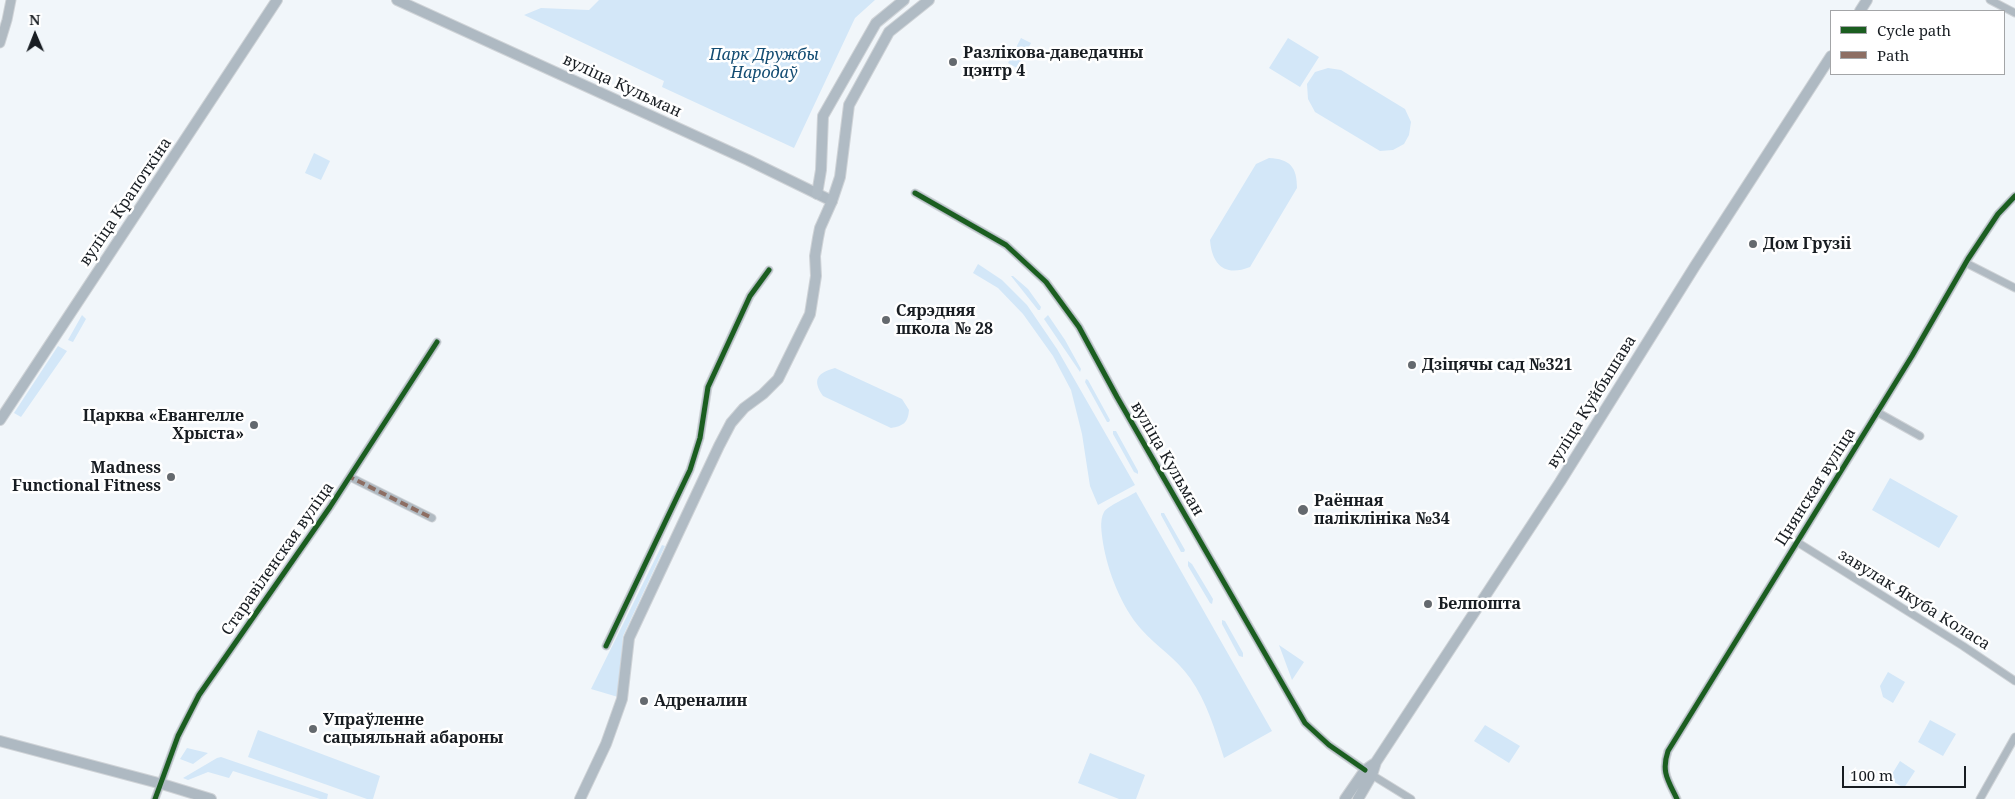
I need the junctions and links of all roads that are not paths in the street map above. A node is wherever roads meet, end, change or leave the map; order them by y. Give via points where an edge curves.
1 (12, 0) edge
2 (277, 0) edge
3 (397, 0) edge
4 (904, 0) edge
5 (929, 0) edge
6 (1990, 0) edge
7 (2015, 12) edge
8 (0, 42) edge
9 (1830, 58) edge
10 (915, 193) dead end
11 (817, 194) junction
12 (2015, 196) edge
13 (832, 201) junction
14 (1966, 263) junction
15 (769, 270) dead end
16 (2015, 288) edge
17 (437, 342) dead end
18 (1877, 412) junction
19 (0, 420) edge
20 (1920, 436) dead end
21 (350, 477) junction
22 (432, 518) dead end
23 (1797, 542) junction
24 (606, 646) dead end
25 (2015, 681) edge
26 (2015, 737) edge
27 (0, 741) edge
28 (1369, 772) junction
29 (162, 784) junction
30 (155, 799) edge
31 (211, 799) edge
32 (580, 799) edge
33 (1346, 799) edge
34 (1358, 799) edge
35 (1411, 799) edge
36 (1677, 799) edge
37 (1980, 799) edge

1 - 8 street
2 - 19 main road, вуліца Крапоткіна
3 - 11 main road, вуліца Кульман
4 - 11 main road via 876,23 823,116 822,170
5 - 13 main road via 889,32 849,105 840,177
6 - 7 street
9 - 28 main road, вуліца Куйбышава via 1560,482
10 - 28 street, вуліца Кульман via 1006,246 1046,282 1079,328 1305,722 1329,745
11 - 13 main road, вуліца Кульман
12 - 14 street, Цнянская вуліца via 1998,214
13 - 32 main road via 819,233 810,314 778,379 744,408 731,423 719,446 629,638 622,699 606,744
14 - 16 street
14 - 18 street, Цнянская вуліца
15 - 24 street via 750,296 708,387 695,456
17 - 21 street, Старавіленская вуліца
18 - 20 street
18 - 23 street, Цнянская вуліца
21 - 22 street
21 - 29 street, Старавіленская вуліца via 199,695 181,728
23 - 25 street, завулак Якуба Коласа
23 - 36 street, Цнянская вуліца via 1668,751 1664,763 1666,775
26 - 37 street
27 - 29 main road
28 - 33 main road, вуліца Куйбышава
28 - 34 main road, вуліца Куйбышава
28 - 35 street, вуліца Кульман
29 - 30 street, Старавіленская вуліца
29 - 31 main road

